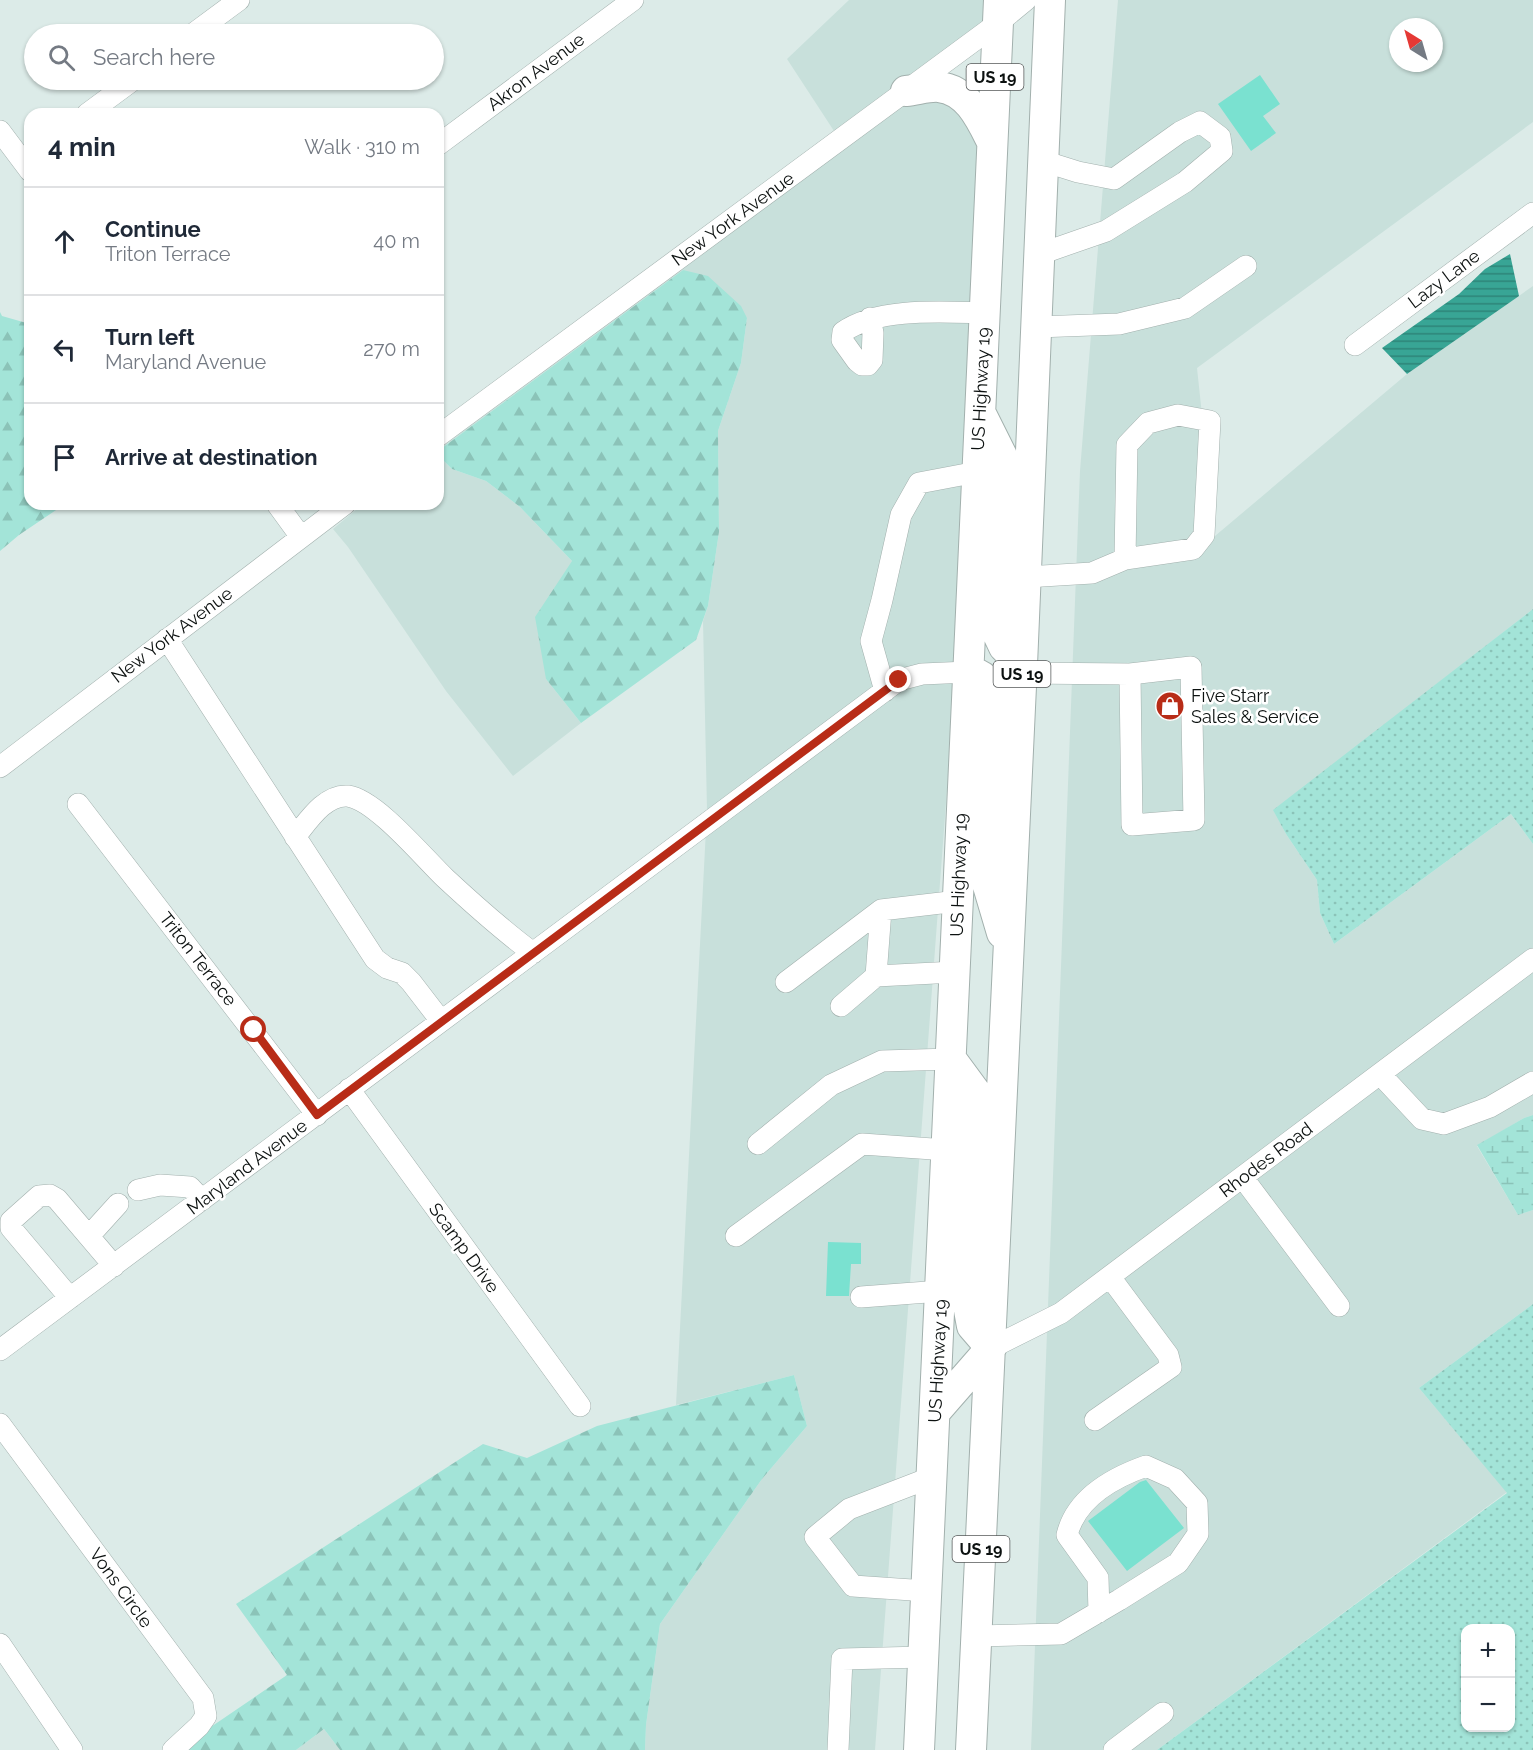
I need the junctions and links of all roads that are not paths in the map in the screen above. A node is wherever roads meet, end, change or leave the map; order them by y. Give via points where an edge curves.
1 (239, 0) edge
2 (633, 0) edge
3 (1026, 0) edge
4 (1050, 0) edge
5 (998, 12) edge
6 (207, 24) edge
7 (119, 90) edge
8 (906, 91) junction
9 (95, 108) edge
10 (0, 131) edge
11 (444, 141) edge
12 (992, 142) junction
13 (24, 158) edge
14 (1044, 161) junction
15 (1533, 213) edge
16 (1040, 254) junction
17 (1246, 266) dead end
18 (984, 313) junction
19 (870, 318) dead end
20 (1036, 327) junction
21 (1355, 345) dead end
22 (980, 411) junction
23 (444, 432) edge
24 (977, 472) junction
25 (281, 510) edge
26 (337, 510) edge
27 (301, 537) junction
28 (1125, 559) junction
29 (1026, 577) junction
30 (167, 639) junction
31 (1022, 669) junction
32 (968, 672) junction
33 (1130, 674) junction
34 (885, 691) junction
35 (0, 766) edge
36 (78, 804) dead end
37 (296, 837) junction
38 (958, 901) junction
39 (881, 910) junction
40 (533, 953) junction
41 (1009, 956) junction
42 (1533, 959) edge
43 (955, 972) junction
44 (876, 976) junction
45 (786, 982) dead end
46 (841, 1006) dead end
47 (441, 1022) junction
48 (951, 1059) junction
49 (1380, 1074) junction
50 (1533, 1082) edge
51 (349, 1089) junction
52 (317, 1115) junction
53 (759, 1144) dead end
54 (947, 1150) junction
55 (1243, 1178) junction
56 (138, 1190) dead end
57 (202, 1200) junction
58 (118, 1203) dead end
59 (89, 1236) junction
60 (736, 1236) dead end
61 (114, 1266) junction
62 (1110, 1277) junction
63 (941, 1291) junction
64 (861, 1297) dead end
65 (70, 1298) junction
66 (1339, 1306) dead end
67 (991, 1348) junction
68 (0, 1350) edge
69 (580, 1406) dead end
70 (936, 1411) junction
71 (1095, 1420) dead end
72 (0, 1424) edge
73 (932, 1477) junction
74 (927, 1591) junction
75 (1099, 1612) junction
76 (977, 1636) junction
77 (0, 1644) edge
78 (924, 1657) junction
79 (1163, 1713) dead end
80 (72, 1750) edge
81 (173, 1750) edge
82 (838, 1750) edge
83 (919, 1750) edge
84 (971, 1750) edge
85 (1114, 1750) edge

1 - 6 street
2 - 11 street, Akron Avenue
3 - 5 street, New York Avenue
4 - 14 highway, US 19
5 - 8 street, New York Avenue
5 - 12 highway, US Highway 19 / US 19
7 - 9 street
8 - 12 highway via 940,87 961,96 977,112
8 - 23 street, New York Avenue
10 - 13 street
12 - 18 highway, US Highway 19 / US 19
14 - 16 highway, US 19
14 - 16 street via 1114,179 1200,122 1220,137 1222,151 1185,182 1106,231
15 - 21 street, Lazy Lane
16 - 20 highway, US 19
17 - 20 street via 1185,308 1119,324
18 - 19 street via 927,312
18 - 22 highway, US Highway 19 / US 19
20 - 29 highway, US 19
22 - 24 highway, US Highway 19 / US 19
22 - 31 highway via 1002,456 995,628
24 - 32 highway, US Highway 19 / US 19
24 - 34 street via 919,483 901,515 870,640
25 - 27 street
26 - 27 street, New York Avenue
27 - 30 street, New York Avenue
28 - 28 street via 1127,445 1148,423 1178,415 1210,421 1204,535 1193,549
28 - 29 street via 1092,573
29 - 31 highway, US 19
30 - 35 street, New York Avenue
30 - 37 street
31 - 33 street
31 - 41 highway, US 19
32 - 34 street, Maryland Avenue via 922,674 899,680
32 - 38 highway, US Highway 19 / US 19
32 - 41 highway via 979,673 992,689 986,879
33 - 33 street via 1132,825 1194,820 1191,667
34 - 40 street, Maryland Avenue
36 - 52 street, Triton Terrace
37 - 40 street via 336,797 349,796 366,804
37 - 47 street via 375,959 402,973
38 - 39 street
38 - 43 highway, US Highway 19 / US 19
39 - 44 street
39 - 45 street
40 - 47 street, Maryland Avenue
41 - 67 highway, US 19
42 - 49 street, Rhodes Road
43 - 44 street
43 - 48 highway, US Highway 19 / US 19
44 - 46 street
47 - 51 street, Maryland Avenue
48 - 53 street via 882,1060 831,1085
48 - 54 highway, US Highway 19 / US 19
48 - 67 highway via 976,1093 967,1299 972,1326
49 - 50 street via 1422,1119 1444,1125 1490,1107
49 - 55 street, Rhodes Road
51 - 52 street, Maryland Avenue
51 - 69 street, Scamp Drive
52 - 57 street, Maryland Avenue
54 - 60 street via 862,1144
54 - 63 highway, US Highway 19 / US 19
55 - 62 street, Rhodes Road
55 - 66 street
56 - 57 street via 160,1185 190,1187
57 - 61 street, Maryland Avenue
58 - 59 street
59 - 61 street
59 - 65 street via 50,1195 39,1196 11,1221 17,1237
61 - 65 street, Maryland Avenue
62 - 67 street, Rhodes Road via 1061,1313
62 - 71 street via 1168,1355 1171,1368
63 - 64 street
63 - 70 highway, US Highway 19 / US 19
65 - 68 street, Maryland Avenue
67 - 70 highway
67 - 76 highway, US 19
70 - 73 highway, US Highway 19 / US 19
72 - 81 street, Vons Circle via 203,1698 206,1716
73 - 74 highway, US Highway 19 / US 19
73 - 74 street via 849,1509 815,1537 853,1586
74 - 78 highway, US Highway 19 / US 19
75 - 75 street via 1178,1563 1198,1534 1197,1503 1175,1479 1146,1466 1120,1475 1091,1496 1071,1519 1067,1535 1098,1578
75 - 76 street via 1061,1634
76 - 84 highway, US 19
77 - 80 street
78 - 82 street via 842,1659
78 - 83 highway, US Highway 19 / US 19
79 - 85 street

